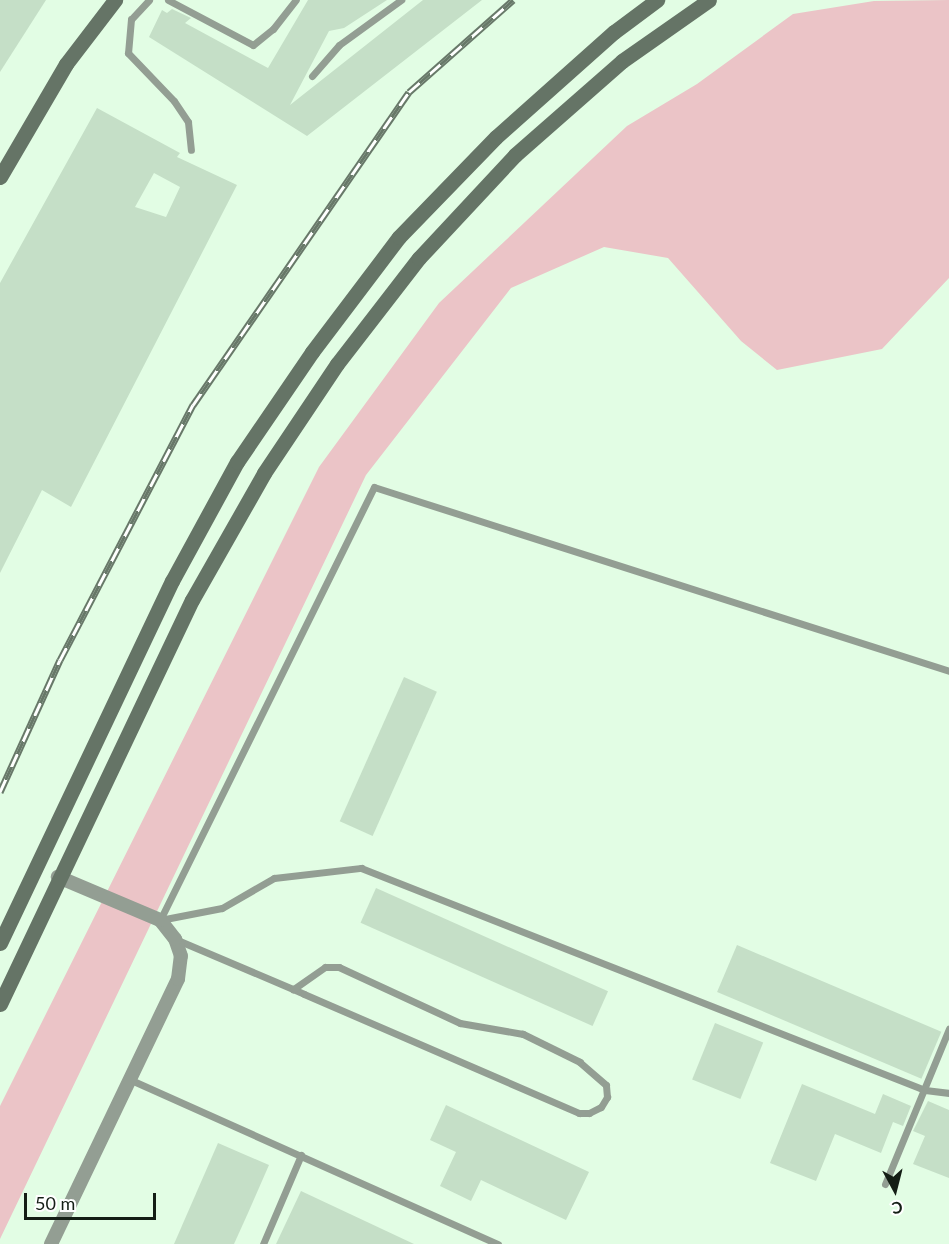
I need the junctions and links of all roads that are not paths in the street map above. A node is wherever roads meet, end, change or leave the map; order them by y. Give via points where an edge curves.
1 (116, 0) edge
2 (149, 0) edge
3 (168, 0) edge
4 (296, 0) edge
5 (401, 0) edge
6 (657, 0) edge
7 (709, 0) edge
8 (312, 76) dead end
9 (191, 150) dead end
10 (0, 177) edge
11 (949, 671) edge
12 (58, 877) junction
13 (160, 920) junction
14 (176, 939) junction
15 (0, 944) edge
16 (293, 990) junction
17 (0, 1004) edge
18 (949, 1029) edge
19 (131, 1080) junction
20 (925, 1090) junction
21 (949, 1093) edge
22 (301, 1155) junction
23 (885, 1184) dead end
24 (51, 1244) edge
25 (263, 1244) edge
26 (498, 1244) edge

1 - 10 main road via 66,64
2 - 9 lane via 131,19 128,53 174,101 188,122
3 - 4 lane via 253,45 273,29
5 - 8 lane via 339,45
6 - 15 main road via 614,32 496,137 399,237 312,352 237,462 172,581
7 - 12 main road via 622,61 514,155 419,258 337,364 264,473 192,600
11 - 13 lane via 374,487
12 - 13 street
12 - 17 main road
13 - 14 street
13 - 20 lane via 222,908 274,878 361,868
14 - 16 lane
14 - 19 street via 181,956 178,979
16 - 16 lane via 579,1113 601,1107 607,1096 606,1085 580,1062 523,1034 460,1023 339,967 325,967
18 - 20 lane
19 - 22 lane
19 - 24 street
20 - 21 lane
20 - 23 lane
22 - 25 lane
22 - 26 lane

